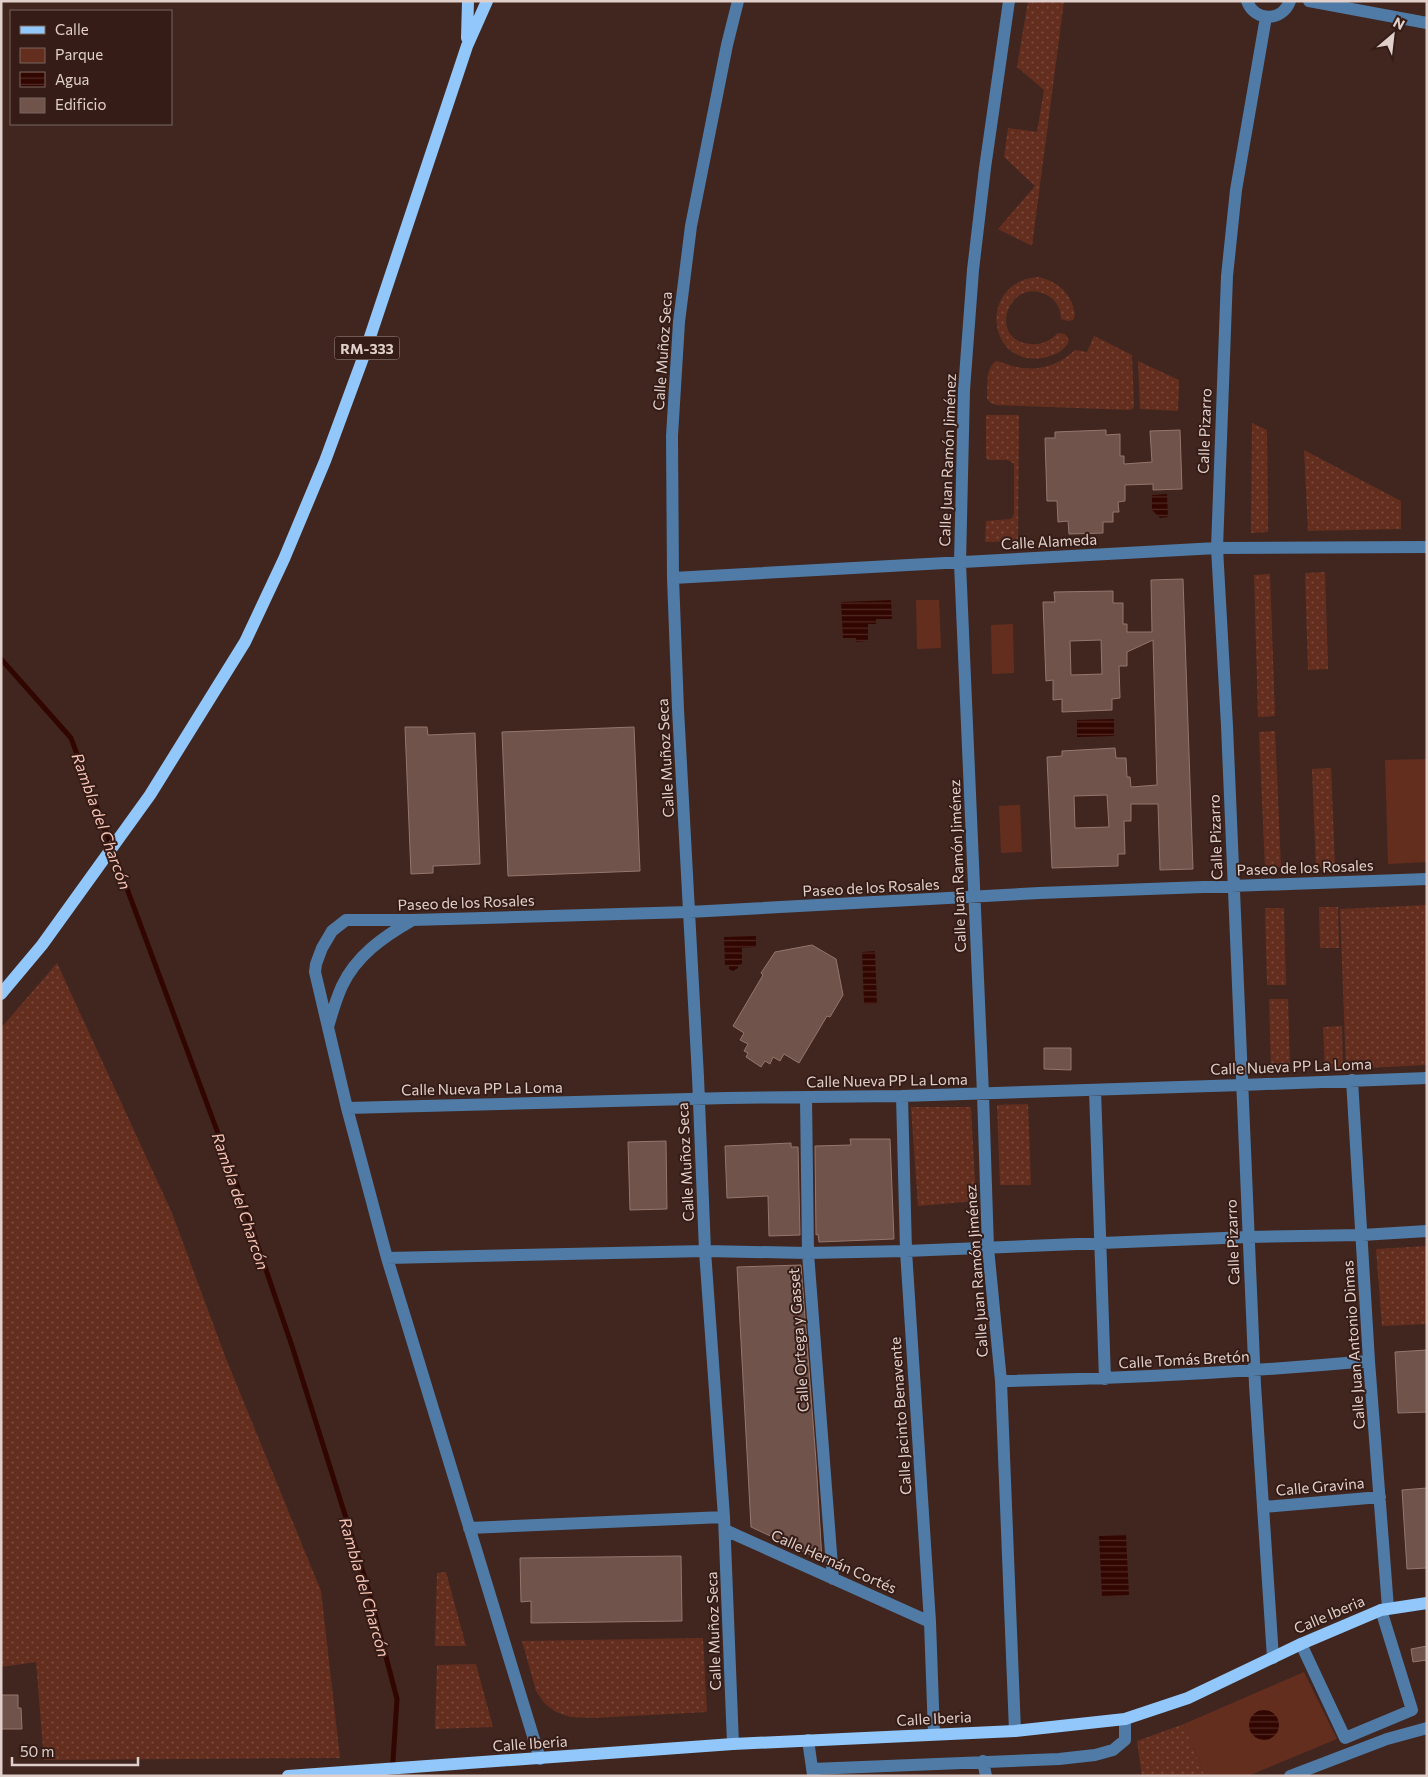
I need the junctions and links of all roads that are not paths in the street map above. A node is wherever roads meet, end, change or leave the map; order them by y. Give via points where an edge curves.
1 (468, 1) edge
2 (487, 1) edge
3 (738, 1) edge
4 (1009, 1) edge
5 (1247, 1) edge
6 (1290, 1) edge
7 (1309, 1) edge
8 (1266, 17) junction
9 (1427, 23) edge
10 (467, 46) junction
11 (1427, 547) edge
12 (1217, 548) junction
13 (960, 563) junction
14 (673, 578) junction
15 (1427, 879) edge
16 (1233, 885) junction
17 (975, 898) junction
18 (689, 912) junction
19 (412, 920) junction
20 (1, 994) edge
21 (327, 1029) junction
22 (1427, 1078) edge
23 (1352, 1080) junction
24 (1242, 1086) junction
25 (1095, 1090) junction
26 (983, 1094) junction
27 (902, 1096) junction
28 (806, 1098) junction
29 (698, 1099) junction
30 (347, 1108) junction
31 (1427, 1232) edge
32 (1362, 1235) junction
33 (1248, 1237) junction
34 (1100, 1243) junction
35 (988, 1248) junction
36 (705, 1251) junction
37 (906, 1251) junction
38 (808, 1254) junction
39 (387, 1258) junction
40 (1369, 1361) junction
41 (1254, 1372) junction
42 (1105, 1380) junction
43 (1001, 1381) junction
44 (1380, 1497) junction
45 (1263, 1507) junction
46 (725, 1524) junction
47 (469, 1528) junction
48 (833, 1578) junction
49 (1427, 1602) edge
50 (1384, 1609) junction
51 (930, 1622) junction
52 (1301, 1644) junction
53 (1273, 1658) junction
54 (1125, 1719) junction
55 (1427, 1728) edge
56 (1015, 1731) junction
57 (934, 1734) junction
58 (808, 1740) junction
59 (733, 1744) junction
60 (540, 1759) junction
61 (983, 1761) junction
62 (813, 1772) edge
63 (288, 1776) edge
64 (986, 1776) edge
65 (1290, 1776) edge

1 - 10 main road, RM-333
2 - 10 main road, RM-333
3 - 14 street, Calle Muñoz Seca via 691,226 679,322 672,436
4 - 13 street, Calle Juan Ramón Jiménez via 972,270 964,390
5 - 8 street via 1253,11
6 - 8 street via 1281,13
7 - 9 street
8 - 12 street, Calle Pizarro via 1236,190 1227,276
10 - 20 main road, RM-333 via 350,396 284,559 245,642 150,796 42,945
11 - 12 street, Calle Alameda
12 - 13 street, Calle Alameda
12 - 16 street, Calle Pizarro
13 - 14 street, Calle Alameda
13 - 17 street, Calle Juan Ramón Jiménez
14 - 18 street, Calle Muñoz Seca
15 - 16 street, Paseo de los Rosales
16 - 17 street, Paseo de los Rosales
16 - 24 street, Calle Pizarro
17 - 18 street, Paseo de los Rosales
17 - 26 street, Calle Juan Ramón Jiménez
18 - 19 street, Paseo de los Rosales
18 - 29 street, Calle Muñoz Seca
19 - 21 street via 387,934 353,966 341,987
19 - 21 street, Paseo de los Rosales via 346,920 332,931 322,948 315,972
21 - 30 street
22 - 23 street, Calle Nueva PP La Loma
23 - 24 street, Calle Nueva PP La Loma
23 - 32 street, Calle Juan Antonio Dimas
24 - 25 street, Calle Nueva PP La Loma
24 - 33 street, Calle Pizarro
25 - 26 street, Calle Nueva PP La Loma
25 - 34 street
26 - 27 street, Calle Nueva PP La Loma
26 - 35 street, Calle Juan Ramón Jiménez
27 - 28 street, Calle Nueva PP La Loma
27 - 37 street, Calle Jacinto Benavente
28 - 29 street, Calle Nueva PP La Loma
28 - 38 street, Calle Ortega y Gasset
29 - 30 street, Calle Nueva PP La Loma
29 - 36 street, Calle Muñoz Seca
30 - 39 street
31 - 32 street
32 - 33 street
32 - 40 street, Calle Juan Antonio Dimas
33 - 34 street
33 - 41 street, Calle Pizarro
34 - 35 street
34 - 42 street
35 - 37 street
35 - 43 street, Calle Juan Ramón Jiménez
36 - 38 street
36 - 39 street
36 - 46 street, Calle Muñoz Seca
37 - 38 street
37 - 51 street, Calle Jacinto Benavente
38 - 48 street, Calle Ortega y Gasset
39 - 47 street
40 - 41 street, Calle Tomás Bretón
40 - 44 street, Calle Juan Antonio Dimas
41 - 42 street, Calle Tomás Bretón
41 - 45 street, Calle Pizarro
42 - 43 street, Calle Tomás Bretón
43 - 56 street, Calle Juan Ramón Jiménez
44 - 45 street, Calle Gravina
44 - 50 street, Calle Juan Antonio Dimas
45 - 53 street, Calle Pizarro
46 - 47 street
46 - 48 street, Calle Hernán Cortés
46 - 59 street, Calle Muñoz Seca
47 - 60 street
48 - 51 street, Calle Hernán Cortés
49 - 50 main road, Calle Iberia
50 - 52 main road, Calle Iberia
50 - 52 street, Calle Juan Antonio Dimas via 1412,1710 1345,1738
51 - 57 street, Calle Jacinto Benavente
52 - 53 main road, Calle Iberia
53 - 54 main road, Calle Iberia via 1188,1698
54 - 56 main road, Calle Iberia
54 - 61 street via 1125,1740 1113,1750 1059,1759
55 - 65 street via 1387,1739
56 - 57 main road, Calle Iberia
57 - 58 main road, Calle Iberia
58 - 59 main road, Calle Iberia
58 - 62 street
59 - 60 main road, Calle Iberia
60 - 63 main road, Calle Iberia
61 - 62 street
61 - 64 street

